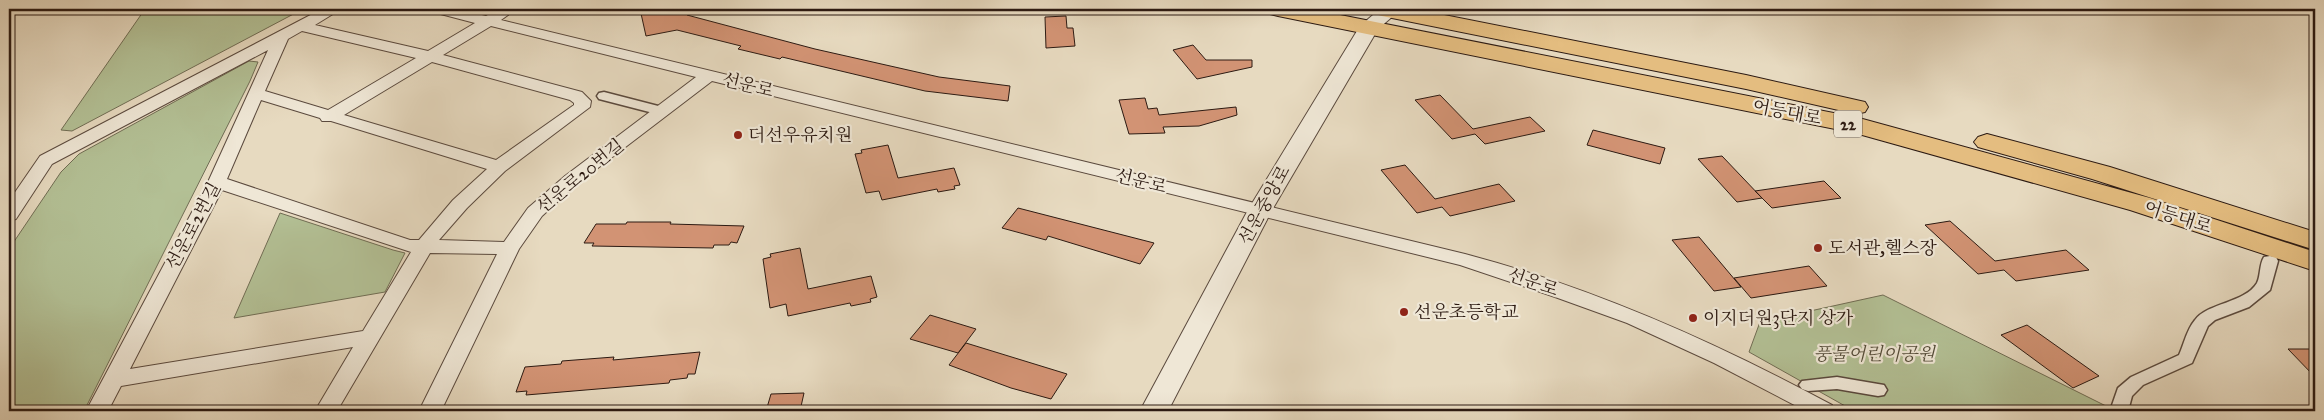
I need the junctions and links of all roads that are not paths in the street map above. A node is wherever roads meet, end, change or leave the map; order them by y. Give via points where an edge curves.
1 (333, 9) edge
2 (438, 9) edge
3 (509, 9) edge
4 (1278, 9) edge
5 (1381, 15) edge
6 (488, 21) junction
7 (300, 26) junction
8 (281, 37) junction
9 (428, 56) junction
10 (709, 75) junction
11 (255, 94) junction
12 (604, 96) dead end
13 (661, 111) junction
14 (328, 117) junction
15 (46, 160) joint
16 (499, 167) junction
17 (218, 182) junction
18 (1260, 210) junction
19 (9, 215) edge
20 (2315, 241) edge
21 (424, 246) junction
22 (510, 248) junction
23 (2270, 261) dead end
24 (2315, 262) edge
25 (369, 337) junction
26 (112, 380) junction
27 (1808, 385) dead end
28 (1878, 390) dead end
29 (97, 411) edge
30 (326, 411) edge
31 (430, 411) edge
32 (1154, 411) edge
33 (1824, 411) edge
34 (2119, 411) edge

1 - 7 street
2 - 6 street, 선운로
3 - 6 street
4 - 5 main road, 어등대로 / 22
5 - 18 street, 선운중앙로
5 - 20 main road, 어등대로 / 22 via 1746,82 1868,110 2101,173
5 - 24 main road, 어등대로 / 22 via 1859,126 2140,204
6 - 9 street
6 - 10 street, 선운로
7 - 8 street
7 - 9 street
8 - 11 street, 선운로2번길
8 - 15 street
9 - 14 street
9 - 16 street via 576,96 583,101 582,107
10 - 13 street, 선운로20번길
10 - 18 street, 선운로
11 - 14 street
11 - 17 street, 선운로2번길
12 - 13 street
13 - 22 street, 선운로20번길 via 535,212
14 - 16 street
15 - 19 street
16 - 21 street via 460,204
17 - 21 street via 408,246
17 - 26 street, 선운로2번길
18 - 32 street, 선운중앙로
18 - 33 street, 선운로 via 1465,260 1597,304 1744,369
21 - 22 street
21 - 25 street
22 - 31 street, 선운로20번길
23 - 34 street via 2264,286 2243,303 2201,323 2186,358 2137,381 2124,394
25 - 26 street
25 - 30 street
26 - 29 street, 선운로2번길
27 - 28 street via 1837,383

